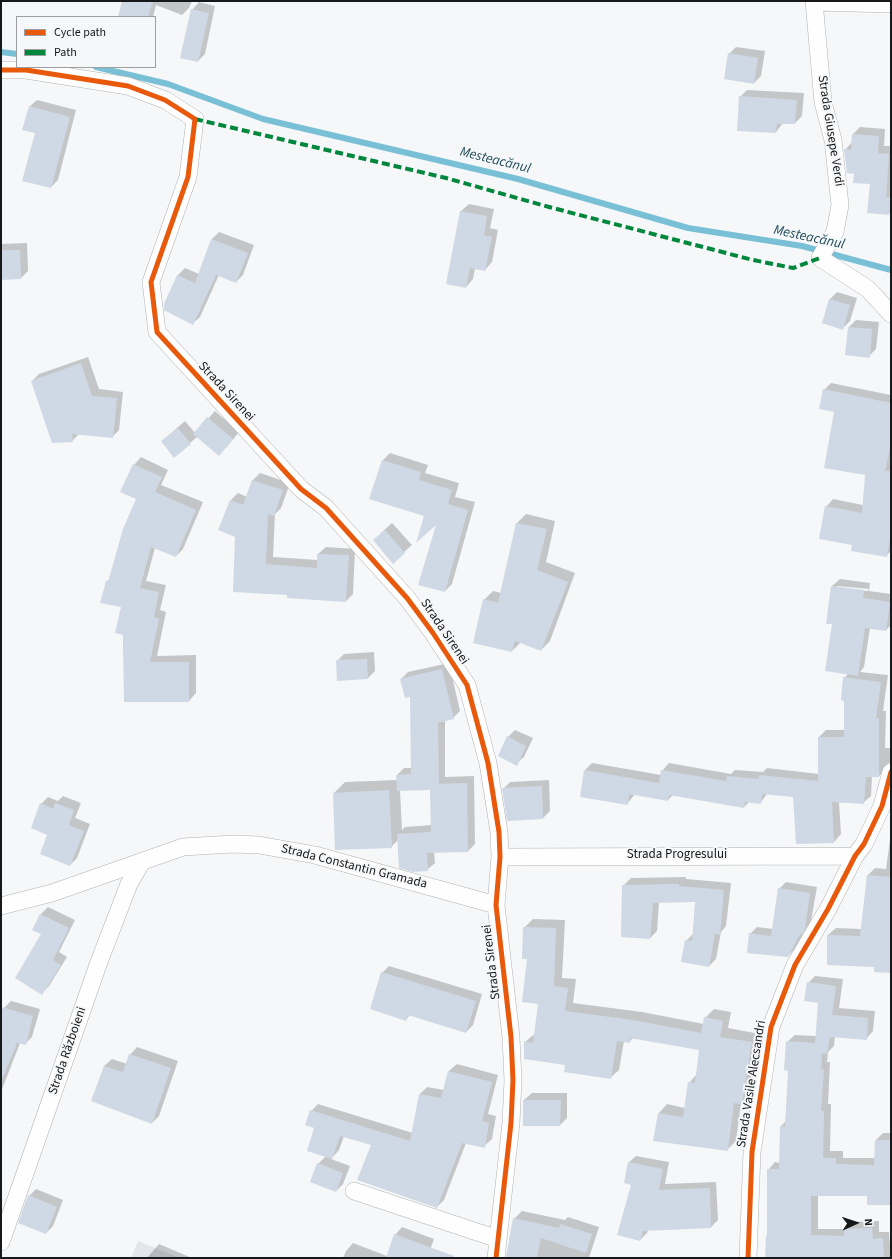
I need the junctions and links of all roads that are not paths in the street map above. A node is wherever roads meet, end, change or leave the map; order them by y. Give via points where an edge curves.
1 (814, 1) edge
2 (891, 4) edge
3 (1, 70) edge
4 (891, 314) edge
5 (891, 772) edge
6 (500, 856) junction
7 (855, 856) junction
8 (141, 863) junction
9 (496, 905) junction
10 (1, 906) edge
11 (354, 1191) dead end
12 (498, 1239) junction
13 (1, 1242) edge
14 (496, 1258) edge
15 (748, 1258) edge

1 - 2 street
1 - 4 street, Strada Giusepe Verdi via 823,102 833,140 840,206 835,232 820,258 868,289
3 - 6 street, Strada Sirenei via 26,70 128,86 164,100 195,119 188,178 152,282 157,332 301,489 326,508 407,598 433,633 467,685 488,763 499,832
5 - 7 street, Strada Vasile Alecsandri via 882,806 864,844
6 - 7 street, Strada Progresului
6 - 9 street, Strada Sirenei
7 - 15 street, Strada Vasile Alecsandri via 795,965 771,1026 752,1152
8 - 9 street, Strada Constantin Gramada via 184,847 213,844 259,845 315,855
8 - 10 street, Strada Constantin Gramada via 52,893
8 - 13 street, Strada Războieni via 129,884 99,962
9 - 12 street, Strada Sirenei via 513,1080
11 - 12 street
12 - 14 street, Strada Sirenei

